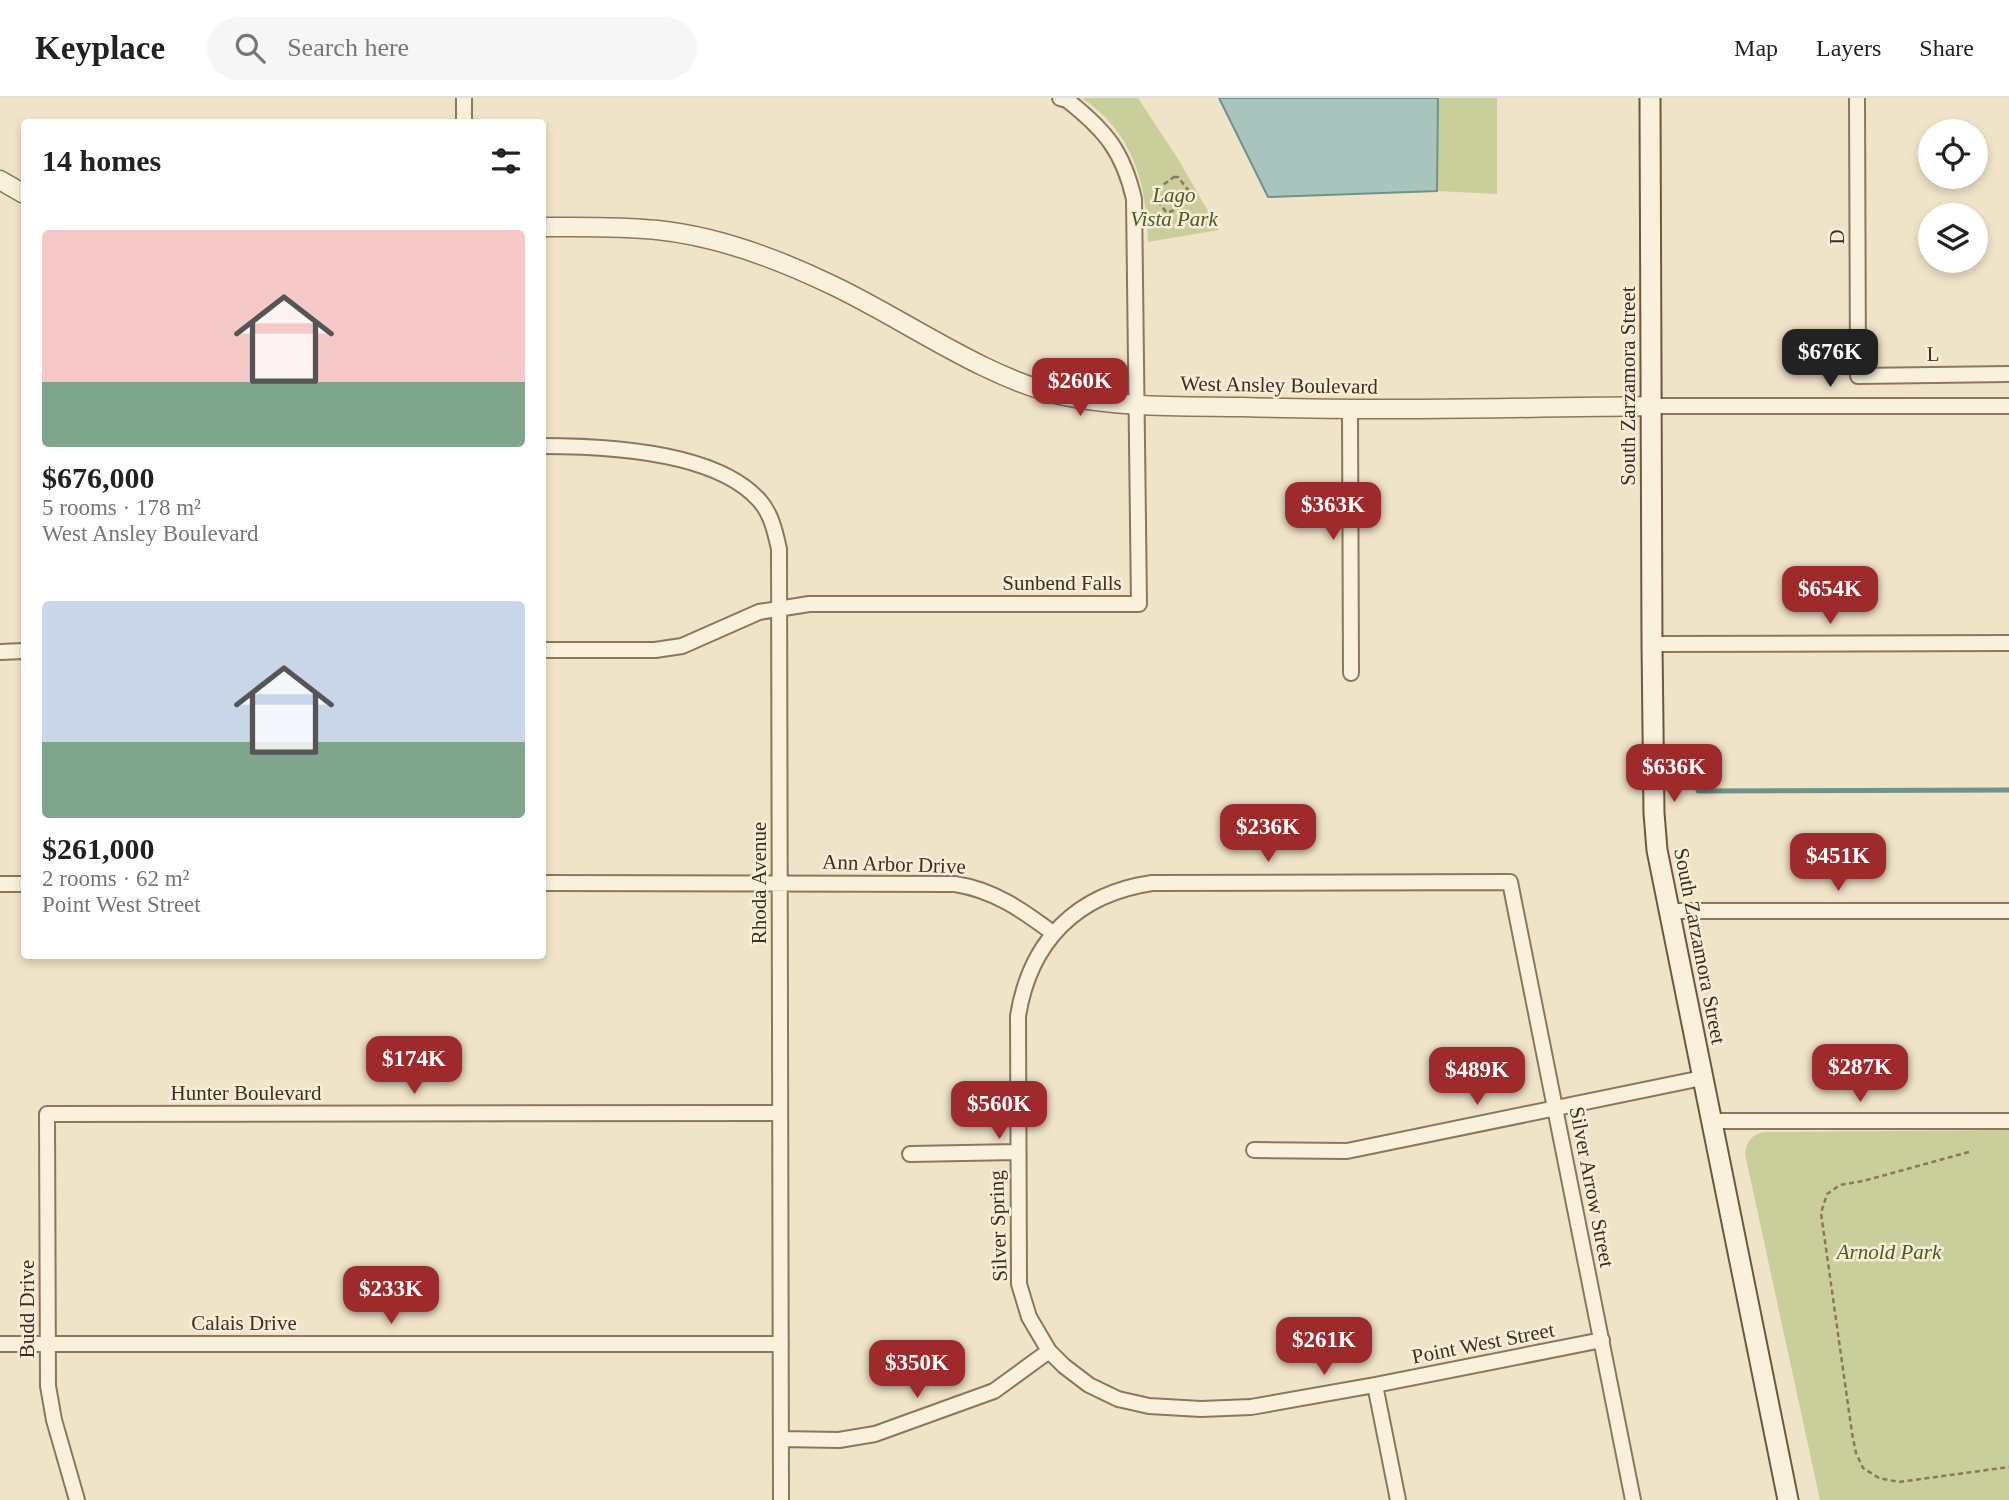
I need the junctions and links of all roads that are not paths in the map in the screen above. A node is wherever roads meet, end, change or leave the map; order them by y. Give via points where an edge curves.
1 (464, 98) edge
2 (1060, 98) edge
3 (1650, 98) edge
4 (1857, 98) edge
5 (464, 119) edge
6 (0, 180) edge
7 (21, 192) edge
8 (546, 228) edge
9 (2009, 374) edge
10 (1858, 376) joint
11 (1136, 404) junction
12 (2009, 406) edge
13 (1651, 407) junction
14 (1350, 410) junction
15 (546, 446) edge
16 (780, 608) junction
17 (2009, 643) edge
18 (1652, 644) junction
19 (546, 650) edge
20 (0, 652) edge
21 (21, 652) edge
22 (1351, 673) dead end
23 (780, 882) junction
24 (546, 883) edge
25 (0, 884) edge
26 (21, 884) edge
27 (1668, 911) junction
28 (2009, 911) edge
29 (1053, 933) junction
30 (1702, 1078) junction
31 (1555, 1109) junction
32 (780, 1113) junction
33 (47, 1114) joint
34 (1710, 1121) junction
35 (2009, 1121) edge
36 (1254, 1150) dead end
37 (1017, 1152) junction
38 (910, 1154) dead end
39 (1602, 1340) junction
40 (0, 1344) edge
41 (48, 1344) junction
42 (781, 1344) junction
43 (1049, 1351) junction
44 (1375, 1385) junction
45 (781, 1439) junction
46 (77, 1500) edge
47 (781, 1500) edge
48 (1398, 1500) edge
49 (1633, 1500) edge
50 (1788, 1500) edge

1 - 5 street
2 - 11 street, Sunbend Falls via 1101,129 1116,150 1135,199
3 - 13 main road, South Zarzamora Street
4 - 10 street, D
6 - 7 street
8 - 11 street, West Ansley Boulevard via 660,230 759,254 832,284 1011,378 1059,395
9 - 10 street, L
11 - 14 street, West Ansley Boulevard
11 - 16 street, Sunbend Falls via 1139,604 809,604
12 - 13 street, West Ansley Boulevard
13 - 14 street, West Ansley Boulevard
13 - 18 main road, South Zarzamora Street
14 - 22 street
15 - 16 street, Rhoda Avenue via 615,448 671,457 721,474 748,490 773,522 779,549
16 - 19 street, Sunbend Falls via 759,612 682,646
16 - 23 street, Rhoda Avenue
17 - 18 street
18 - 27 main road, South Zarzamora Street via 1654,813
20 - 21 street
23 - 24 street, Ann Arbor Drive
23 - 29 street, Ann Arbor Drive via 970,886 1012,903
23 - 32 street, Rhoda Avenue
25 - 26 street
27 - 28 street
27 - 30 main road, South Zarzamora Street
29 - 31 street, Silver Arrow Street via 1091,902 1152,883 1510,882
29 - 37 street, Silver Spring via 1030,970 1018,1016
30 - 31 street
30 - 34 main road, South Zarzamora Street
31 - 36 street via 1347,1151
31 - 39 street, Silver Arrow Street
32 - 33 street, Hunter Boulevard
32 - 42 street, Rhoda Avenue
33 - 41 street, Budd Drive
34 - 35 street
34 - 50 main road, South Zarzamora Street
37 - 38 street
37 - 43 street, Silver Spring via 1019,1284 1029,1317
39 - 44 street, Point West Street
39 - 49 street, Silver Arrow Street
40 - 41 street, Calais Drive
41 - 42 street, Calais Drive
41 - 46 street, Budd Drive via 54,1420
42 - 45 street, Rhoda Avenue
43 - 44 street, Point West Street via 1089,1385 1118,1399 1149,1406 1251,1407
43 - 45 street via 994,1391 875,1434 839,1440
44 - 48 street
45 - 47 street, Rhoda Avenue

